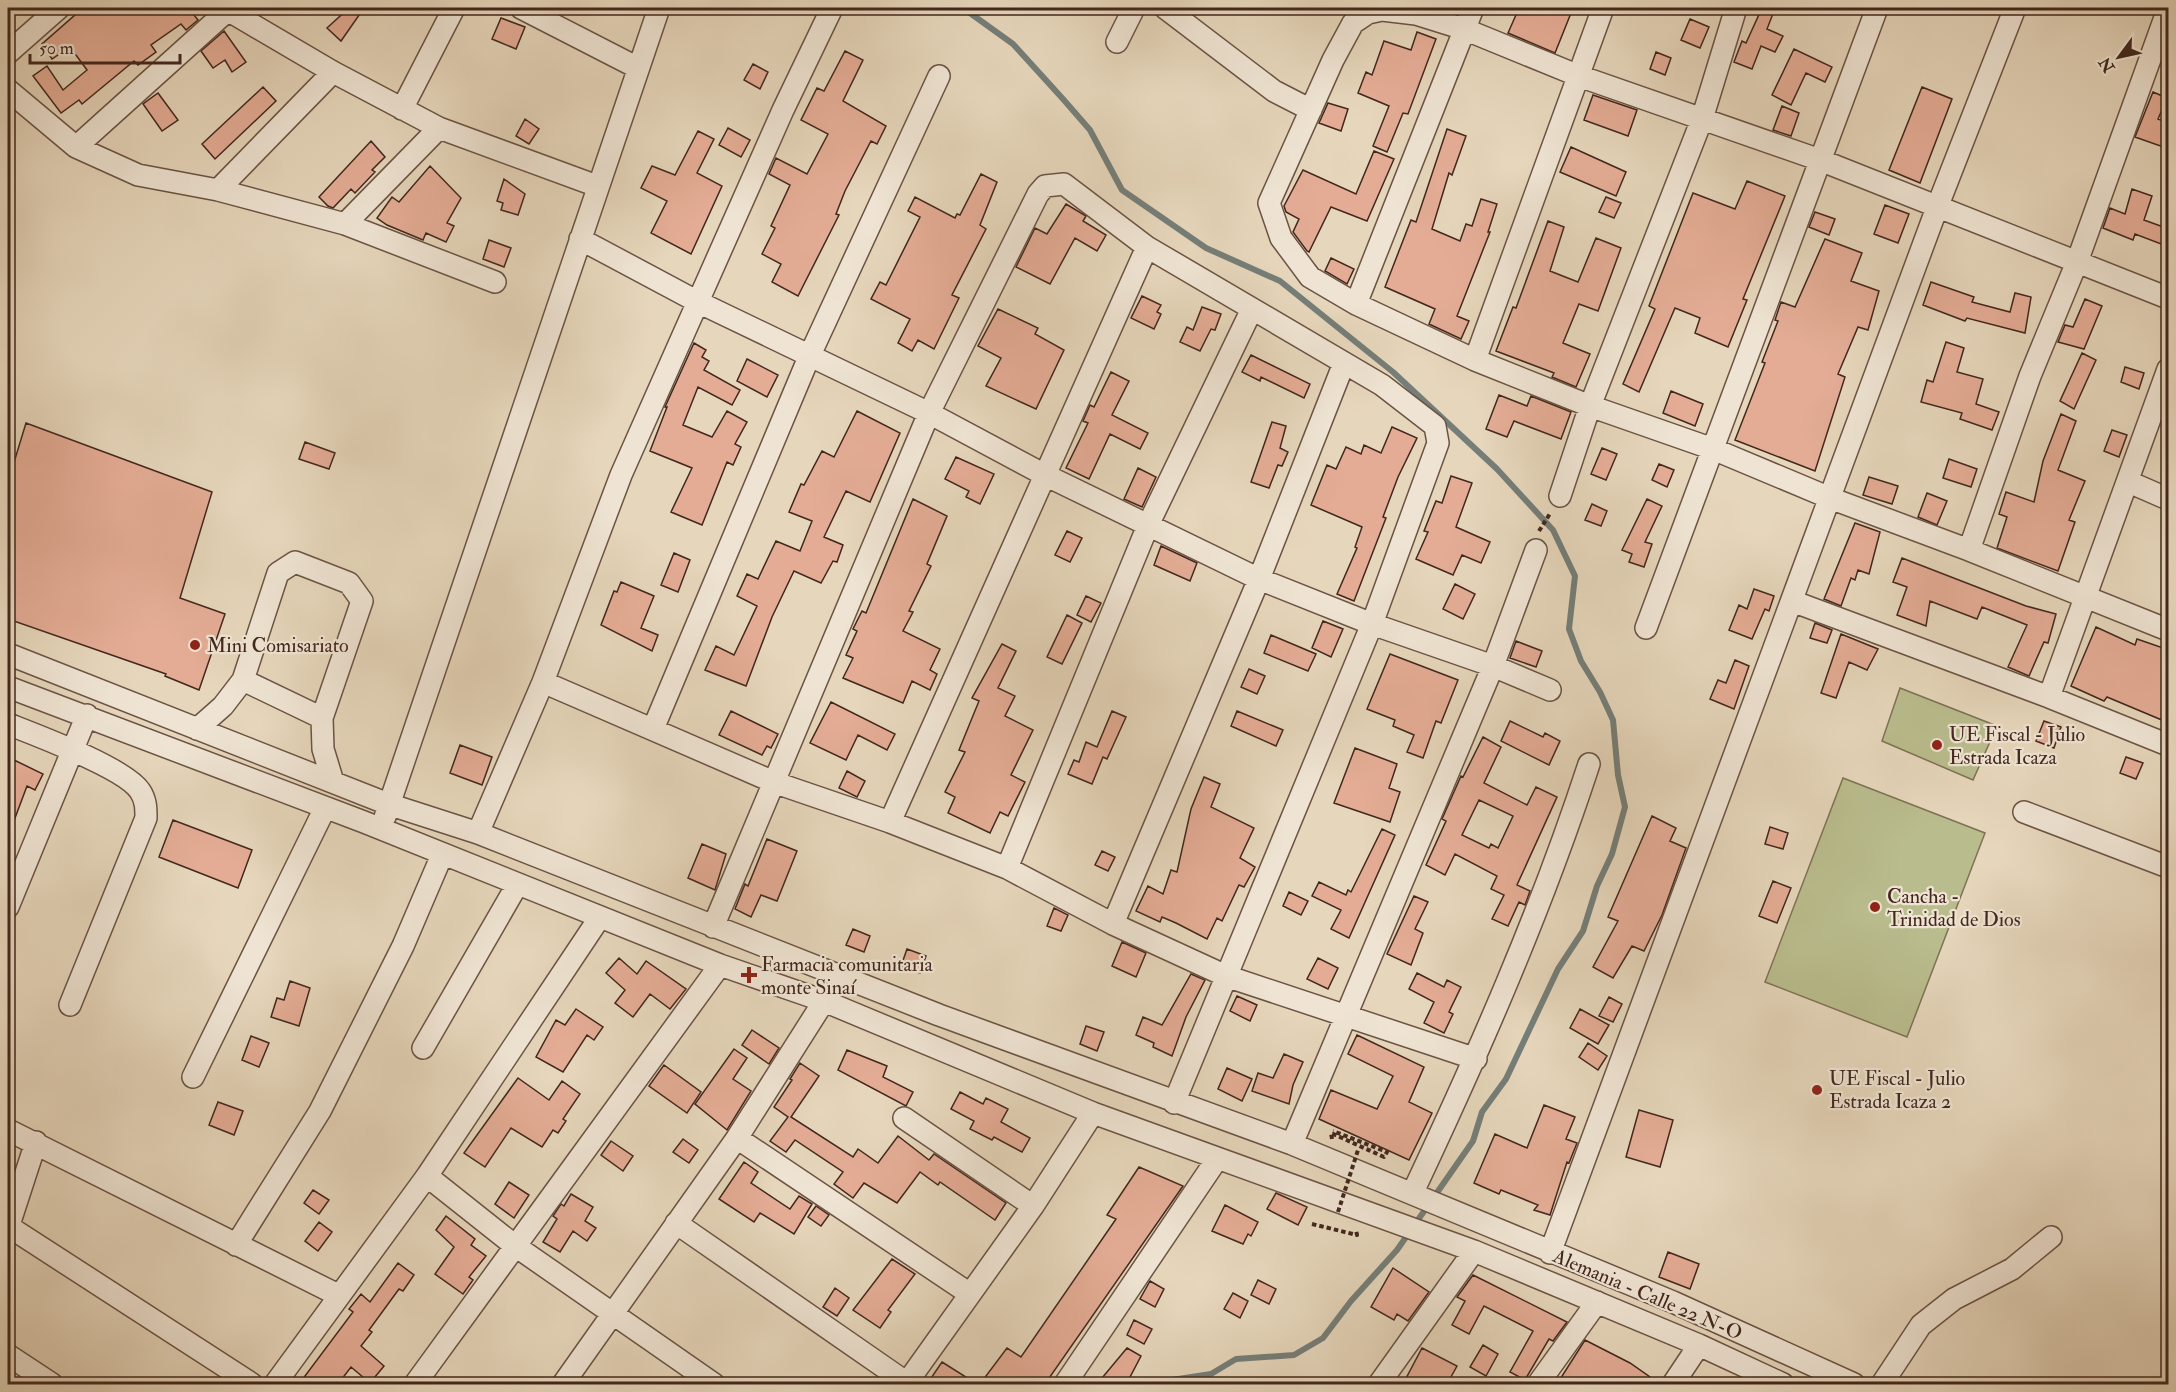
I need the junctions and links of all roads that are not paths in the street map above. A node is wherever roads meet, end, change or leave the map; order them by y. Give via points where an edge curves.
1 (59, 8) edge
2 (454, 8) edge
3 (521, 8) edge
4 (659, 8) edge
5 (832, 8) edge
6 (1134, 8) edge
7 (1165, 8) edge
8 (1473, 8) edge
9 (1603, 8) edge
10 (1736, 8) edge
11 (1877, 8) edge
12 (2015, 8) edge
13 (225, 9) edge
14 (2169, 9) edge
15 (1464, 29) junction
16 (1117, 42) dead end
17 (8, 53) edge
18 (638, 68) junction
19 (333, 72) junction
20 (939, 76) dead end
21 (1579, 76) junction
22 (8, 90) edge
23 (402, 109) junction
24 (1311, 110) junction
25 (1702, 119) junction
26 (439, 128) junction
27 (76, 147) junction
28 (1820, 160) junction
29 (597, 186) junction
30 (218, 190) junction
31 (1938, 205) junction
32 (345, 224) junction
33 (580, 239) junction
34 (1147, 247) junction
35 (2077, 262) junction
36 (495, 282) dead end
37 (2169, 298) edge
38 (698, 302) junction
39 (1356, 304) junction
40 (1252, 309) junction
41 (809, 357) junction
42 (1475, 360) junction
43 (1344, 363) junction
44 (2169, 369) edge
45 (2163, 404) edge
46 (1590, 406) junction
47 (929, 413) junction
48 (1713, 449) junction
49 (1043, 474) junction
50 (2129, 482) junction
51 (1830, 498) junction
52 (2169, 499) edge
53 (1558, 502) road end
54 (1149, 523) junction
55 (1538, 539) road end
56 (1969, 550) junction
57 (1258, 579) junction
58 (2084, 597) junction
59 (1792, 601) junction
60 (1371, 624) junction
61 (1646, 628) dead end
62 (2169, 630) edge
63 (8, 654) edge
64 (1493, 666) junction
65 (243, 680) junction
66 (543, 682) junction
67 (8, 687) edge
68 (1550, 690) dead end
69 (2049, 696) junction
70 (87, 715) junction
71 (322, 718) junction
72 (8, 724) edge
73 (197, 729) junction
74 (653, 729) junction
75 (2169, 745) edge
76 (72, 749) junction
77 (1589, 764) dead end
78 (333, 782) junction
79 (776, 783) junction
80 (388, 804) junction
81 (325, 808) junction
82 (2024, 812) dead end
83 (891, 822) junction
84 (382, 830) junction
85 (478, 833) junction
86 (442, 855) junction
87 (2169, 867) edge
88 (1007, 868) junction
89 (12, 883) edge
90 (517, 885) junction
91 (8, 907) edge
92 (600, 917) junction
93 (1113, 924) junction
94 (713, 927) junction
95 (720, 964) junction
96 (1226, 976) junction
97 (824, 1001) junction
98 (70, 1005) dead end
99 (1345, 1015) junction
100 (423, 1048) dead end
101 (1476, 1059) junction
102 (193, 1077) dead end
103 (1174, 1103) junction
104 (1093, 1113) junction
105 (904, 1118) dead end
106 (8, 1130) edge
107 (737, 1138) junction
108 (36, 1142) junction
109 (1292, 1144) junction
110 (1217, 1159) junction
111 (428, 1176) junction
112 (1417, 1194) junction
113 (1033, 1206) junction
114 (676, 1223) junction
115 (8, 1227) edge
116 (2051, 1237) dead end
117 (236, 1245) junction
118 (514, 1245) junction
119 (1474, 1251) junction
120 (1550, 1253) junction
121 (338, 1294) junction
122 (970, 1294) junction
123 (1597, 1302) junction
124 (612, 1313) junction
125 (1699, 1345) junction
126 (8, 1355) edge
127 (52, 1384) edge
128 (252, 1384) edge
129 (275, 1384) edge
130 (415, 1384) edge
131 (563, 1384) edge
132 (714, 1384) edge
133 (906, 1384) edge
134 (1065, 1384) edge
135 (1379, 1384) edge
136 (1538, 1384) edge
137 (1673, 1384) edge
138 (1783, 1384) edge
139 (1854, 1384) edge
140 (1882, 1384) edge

1 - 17 street
2 - 23 street
3 - 18 street
4 - 18 street
5 - 38 street
6 - 16 street
7 - 24 street via 1274,91
8 - 15 street
9 - 21 street
10 - 25 street
11 - 28 street
12 - 31 street
13 - 19 street
13 - 27 street
14 - 35 street
15 - 21 street
15 - 24 street via 1416,14 1382,10 1368,13 1353,23
15 - 39 street
18 - 29 street
19 - 23 street
19 - 30 street
20 - 41 street
21 - 25 street
21 - 42 street
22 - 27 street
23 - 26 street
24 - 39 street via 1269,202 1281,238 1310,277
25 - 28 street
25 - 46 street
26 - 29 street
26 - 32 street
27 - 30 street via 138,175
28 - 31 street
28 - 48 street
29 - 33 street
30 - 32 street
31 - 35 street
31 - 51 street
32 - 36 street
33 - 38 street
33 - 80 street
34 - 40 street
34 - 47 street via 1064,184 1045,186
34 - 49 street
35 - 37 street
35 - 56 street via 2030,376
38 - 41 street
38 - 66 street via 621,475
39 - 42 street
40 - 43 street
40 - 54 street
41 - 47 street
41 - 74 street
42 - 46 street
43 - 57 street
43 - 60 street via 1382,385 1435,426 1438,436
44 - 45 street
45 - 50 street
46 - 48 street
46 - 53 street
47 - 49 street
47 - 79 street
48 - 51 street
48 - 61 street
49 - 54 street
49 - 83 street
50 - 52 street
50 - 58 street
51 - 56 street
51 - 59 street
54 - 57 street
54 - 88 street
55 - 64 street
56 - 58 street
57 - 60 street
57 - 93 street
58 - 62 street
58 - 69 street
59 - 69 street
59 - 120 street
60 - 64 street
60 - 96 street
63 - 73 street, Alemania - Calle 22 N-O
64 - 68 street
64 - 99 street
65 - 71 street
65 - 71 street via 278,573 296,562 349,583 362,601
65 - 73 street via 223,706
66 - 74 street
66 - 85 street
67 - 70 street, Alemania - Calle 22 N-O
69 - 75 street
70 - 76 street
70 - 81 street, Alemania - Calle 22 N-O
71 - 78 street via 323,749
72 - 76 street
73 - 78 street, Alemania - Calle 22 N-O
74 - 79 street
76 - 89 street
76 - 98 street via 131,782 147,804 146,818
77 - 101 street via 1559,856
78 - 80 street, Alemania - Calle 22 N-O
79 - 83 street
79 - 94 street
80 - 84 street
80 - 85 street, Alemania - Calle 22 N-O
81 - 84 street, Alemania - Calle 22 N-O
81 - 102 street
82 - 87 street
83 - 88 street
84 - 86 street, Alemania - Calle 22 N-O
85 - 94 street, Alemania - Calle 22 N-O
86 - 90 street, Alemania - Calle 22 N-O
86 - 117 street via 403,946 320,1111
88 - 93 street
89 - 91 street
90 - 92 street, Alemania - Calle 22 N-O
90 - 100 street
92 - 95 street, Alemania - Calle 22 N-O
92 - 111 street
93 - 96 street
94 - 103 street, Alemania - Calle 22 N-O
95 - 97 street, Alemania - Calle 22 N-O
95 - 118 street
96 - 99 street
96 - 103 street
97 - 104 street, Alemania - Calle 22 N-O
97 - 107 street
99 - 101 street
99 - 109 street
101 - 112 street
103 - 109 street, Alemania - Calle 22 N-O
104 - 110 street, Alemania - Calle 22 N-O
104 - 113 street
105 - 113 street
106 - 108 street
107 - 114 street
107 - 122 street
108 - 115 street
108 - 117 street
109 - 112 street, Alemania - Calle 22 N-O
110 - 119 street, Alemania - Calle 22 N-O
110 - 134 street
111 - 118 street
111 - 121 street
112 - 120 street, Alemania - Calle 22 N-O
113 - 122 street
114 - 124 street
114 - 133 street
115 - 128 street
116 - 140 street via 2012,1269 1954,1299 1921,1325
117 - 121 street
118 - 124 street
118 - 130 street
119 - 123 street, Alemania - Calle 22 N-O
119 - 135 street
120 - 139 street, Alemania - Calle 22 N-O via 1673,1302
121 - 129 street
122 - 133 street
123 - 125 street, Alemania - Calle 22 N-O
123 - 136 street
124 - 131 street
124 - 132 street
125 - 137 street
125 - 138 street, Alemania - Calle 22 N-O
126 - 127 street

